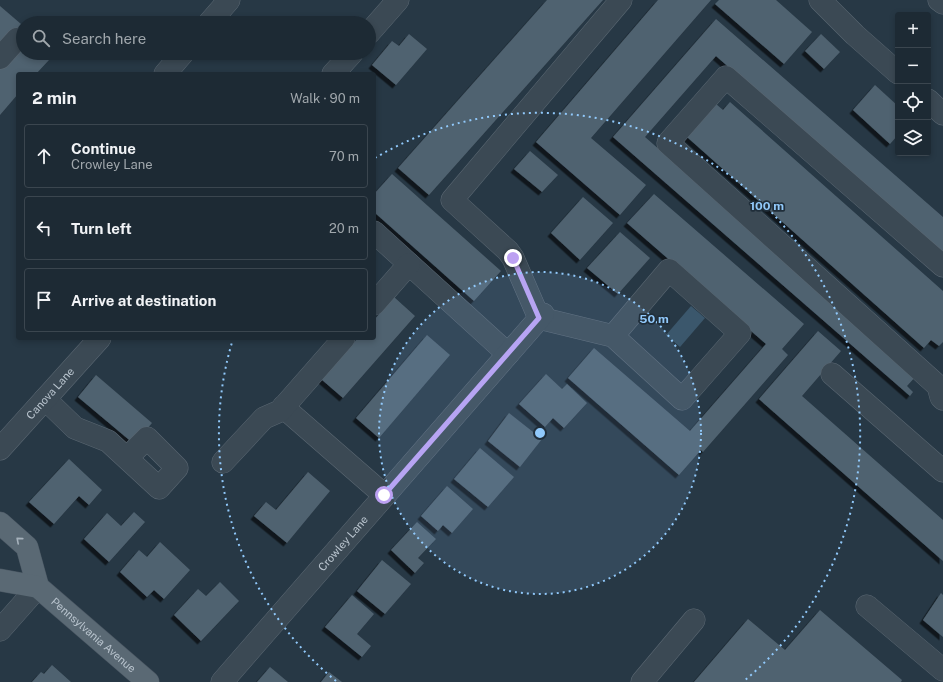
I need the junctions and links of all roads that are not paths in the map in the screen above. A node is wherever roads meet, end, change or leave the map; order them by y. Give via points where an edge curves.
1 (229, 0) edge
2 (398, 0) edge
3 (621, 0) edge
4 (820, 0) edge
5 (939, 0) edge
6 (943, 3) edge
7 (215, 16) edge
8 (376, 25) edge
9 (16, 40) edge
10 (0, 58) edge
11 (177, 60) edge
12 (346, 60) edge
13 (895, 70) edge
14 (167, 72) edge
15 (335, 72) edge
16 (931, 103) edge
17 (943, 114) edge
18 (376, 234) edge
19 (409, 264) junction
20 (943, 266) edge
21 (376, 302) edge
22 (541, 316) junction
23 (613, 336) junction
24 (98, 340) edge
25 (342, 340) edge
26 (508, 354) junction
27 (832, 374) dead end
28 (45, 399) junction
29 (943, 399) edge
30 (283, 407) junction
31 (0, 449) edge
32 (127, 458) dead end
33 (223, 462) dead end
34 (942, 467) edge
35 (384, 495) junction
36 (0, 523) edge
37 (0, 580) edge
38 (38, 587) junction
39 (866, 606) dead end
40 (694, 620) dead end
41 (0, 630) edge
42 (943, 670) edge
43 (148, 682) edge
44 (222, 682) edge
45 (642, 682) edge

1 - 7 street
2 - 8 street
3 - 22 street via 452,200 508,251
4 - 13 street
5 - 6 street
9 - 10 street
11 - 14 street
12 - 15 street
16 - 17 street
18 - 19 street
19 - 21 street
19 - 26 street
20 - 29 street via 726,77 668,143 938,386
22 - 23 street
22 - 26 street, Crowley Lane
23 - 23 street via 682,399 740,333 669,270
24 - 28 street, Canova Lane
25 - 30 street
26 - 35 street, Crowley Lane
27 - 34 street
28 - 31 street, Canova Lane
28 - 32 street via 75,428 108,441
30 - 33 street via 264,418
30 - 35 street
35 - 44 street, Crowley Lane
38 -> 36 main road via 27,547
37 - 38 main road
38 - 41 street
38 - 43 main road, Pennsylvania Avenue
39 - 42 street
40 - 45 street

